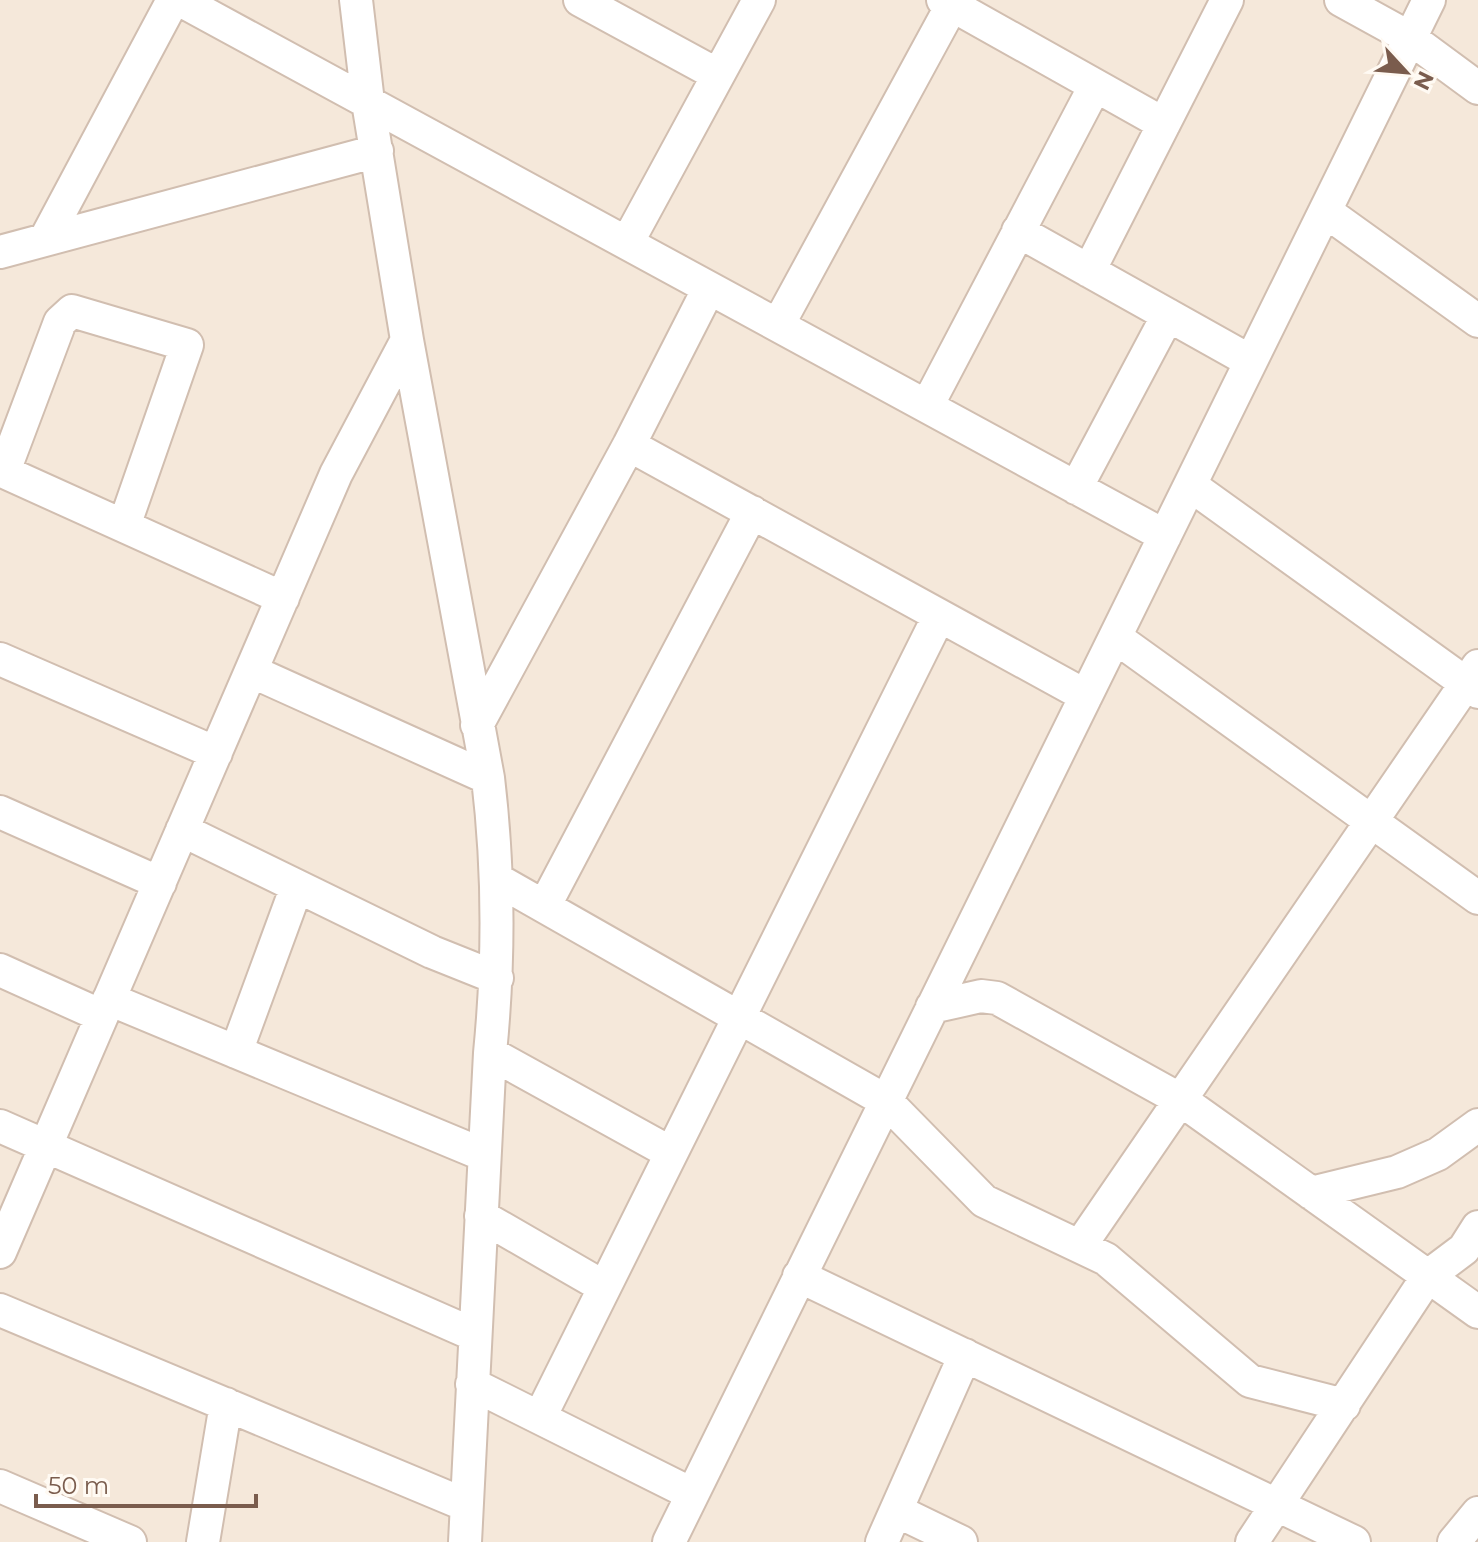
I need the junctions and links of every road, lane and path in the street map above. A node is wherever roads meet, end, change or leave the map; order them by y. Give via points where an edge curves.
1 (173, 0) edge
2 (180, 0) edge
3 (356, 0) edge
4 (580, 0) edge
5 (759, 0) edge
6 (1227, 0) edge
7 (1341, 0) edge
8 (1429, 0) edge
9 (948, 3) edge
10 (1410, 38) junction
11 (718, 75) junction
12 (1095, 86) junction
13 (1478, 88) edge
14 (368, 102) junction
15 (1164, 124) junction
16 (377, 151) junction
17 (1325, 211) junction
18 (1018, 231) junction
19 (45, 240) junction
20 (627, 243) junction
21 (0, 252) edge
22 (1089, 271) junction
23 (709, 288) junction
24 (1168, 315) junction
25 (1478, 321) edge
26 (778, 325) junction
27 (407, 340) junction
28 (1250, 361) junction
29 (927, 406) junction
30 (629, 445) junction
31 (2, 470) edge
32 (1190, 485) junction
33 (1076, 488) junction
34 (752, 512) junction
35 (124, 526) junction
36 (1165, 536) junction
37 (283, 598) junction
38 (939, 616) junction
39 (1115, 637) junction
40 (0, 659) edge
41 (251, 671) junction
42 (1474, 681) edge
43 (1086, 696) junction
44 (477, 725) junction
45 (216, 753) junction
46 (488, 778) junction
47 (0, 812) edge
48 (1371, 821) junction
49 (182, 830) junction
50 (496, 879) junction
51 (160, 883) junction
52 (297, 886) junction
53 (1478, 898) edge
54 (545, 905) junction
55 (0, 970) edge
56 (497, 978) junction
57 (106, 1007) junction
58 (932, 1007) junction
59 (738, 1016) junction
60 (236, 1052) junction
61 (490, 1053) junction
62 (1181, 1100) junction
63 (886, 1101) junction
64 (1478, 1125) edge
65 (0, 1126) edge
66 (45, 1147) junction
67 (671, 1153) junction
68 (484, 1155) junction
69 (1311, 1193) junction
70 (481, 1216) junction
71 (1478, 1227) edge
72 (1080, 1246) junction
73 (0, 1252) edge
74 (799, 1276) junction
75 (1428, 1276) junction
76 (604, 1287) junction
77 (0, 1310) edge
78 (1478, 1312) edge
79 (475, 1335) junction
80 (965, 1355) junction
81 (472, 1384) junction
82 (226, 1404) junction
83 (1344, 1405) junction
84 (540, 1417) junction
85 (0, 1486) edge
86 (692, 1494) junction
87 (1279, 1504) junction
88 (466, 1505) junction
89 (897, 1511) junction
90 (1478, 1513) edge
91 (130, 1542) edge
92 (203, 1542) edge
93 (465, 1542) edge
94 (669, 1542) edge
95 (882, 1542) edge
96 (961, 1542) edge
97 (1252, 1542) edge
98 (1354, 1542) edge
99 (1454, 1542) edge

1 - 19 street
2 - 14 street
3 - 14 street
4 - 11 street
5 - 11 street
6 - 15 street
7 - 10 street
8 - 10 street
9 - 12 street
9 - 26 street
10 - 13 street
10 - 17 street
11 - 20 street
12 - 15 street
12 - 18 street
14 - 16 street
14 - 20 street
15 - 22 street
16 - 19 street
16 - 27 street
17 - 25 street
17 - 28 street
18 - 22 street
18 - 29 street
19 - 21 street
20 - 23 street
22 - 24 street
23 - 26 street
23 - 30 street
24 - 28 street
24 - 33 street
26 - 29 street
27 - 37 street via 336,474
27 - 44 street
28 - 32 street
29 - 33 street
30 - 34 street
30 - 44 street
31 - 35 street
31 - 35 street via 60,322 72,311 187,345
32 - 36 street
32 - 42 street
33 - 36 street
34 - 38 street
34 - 54 street
35 - 37 street
36 - 39 street
37 - 41 street
38 - 43 street
38 - 59 street
39 - 43 street
39 - 48 street
40 - 45 street
41 - 45 street
41 - 46 street
42 - 48 street
43 - 58 street
44 - 46 street
45 - 49 street
46 - 50 street
47 - 51 street
48 - 53 street
48 - 62 street
49 - 51 street
49 - 52 street
50 - 54 street
50 - 56 street
51 - 57 street
52 - 56 street
52 - 60 street
54 - 59 street
55 - 57 street
56 - 61 street
57 - 60 street
57 - 66 street
58 - 62 street via 981,996 997,998
58 - 63 street
59 - 63 street
59 - 67 street
60 - 68 street
61 - 67 street
61 - 68 street
62 - 69 street
62 - 72 street
63 - 72 street via 984,1201
63 - 74 street
64 - 69 street via 1438,1154 1397,1172
65 - 66 street
66 - 73 street
66 - 79 street
67 - 76 street
68 - 70 street
69 - 75 street
70 - 76 street
70 - 79 street
71 - 75 street via 1464,1249
72 - 83 street via 1106,1259 1250,1381
74 - 80 street
74 - 86 street
75 - 78 street
75 - 83 street
76 - 84 street
77 - 82 street
79 - 81 street
80 - 87 street
80 - 89 street
81 - 84 street
81 - 88 street
82 - 88 street
82 - 92 street
83 - 87 street
84 - 86 street
85 - 91 street
86 - 94 street
87 - 97 street
87 - 98 street
88 - 93 street
89 - 95 street
89 - 96 street
90 - 99 street

